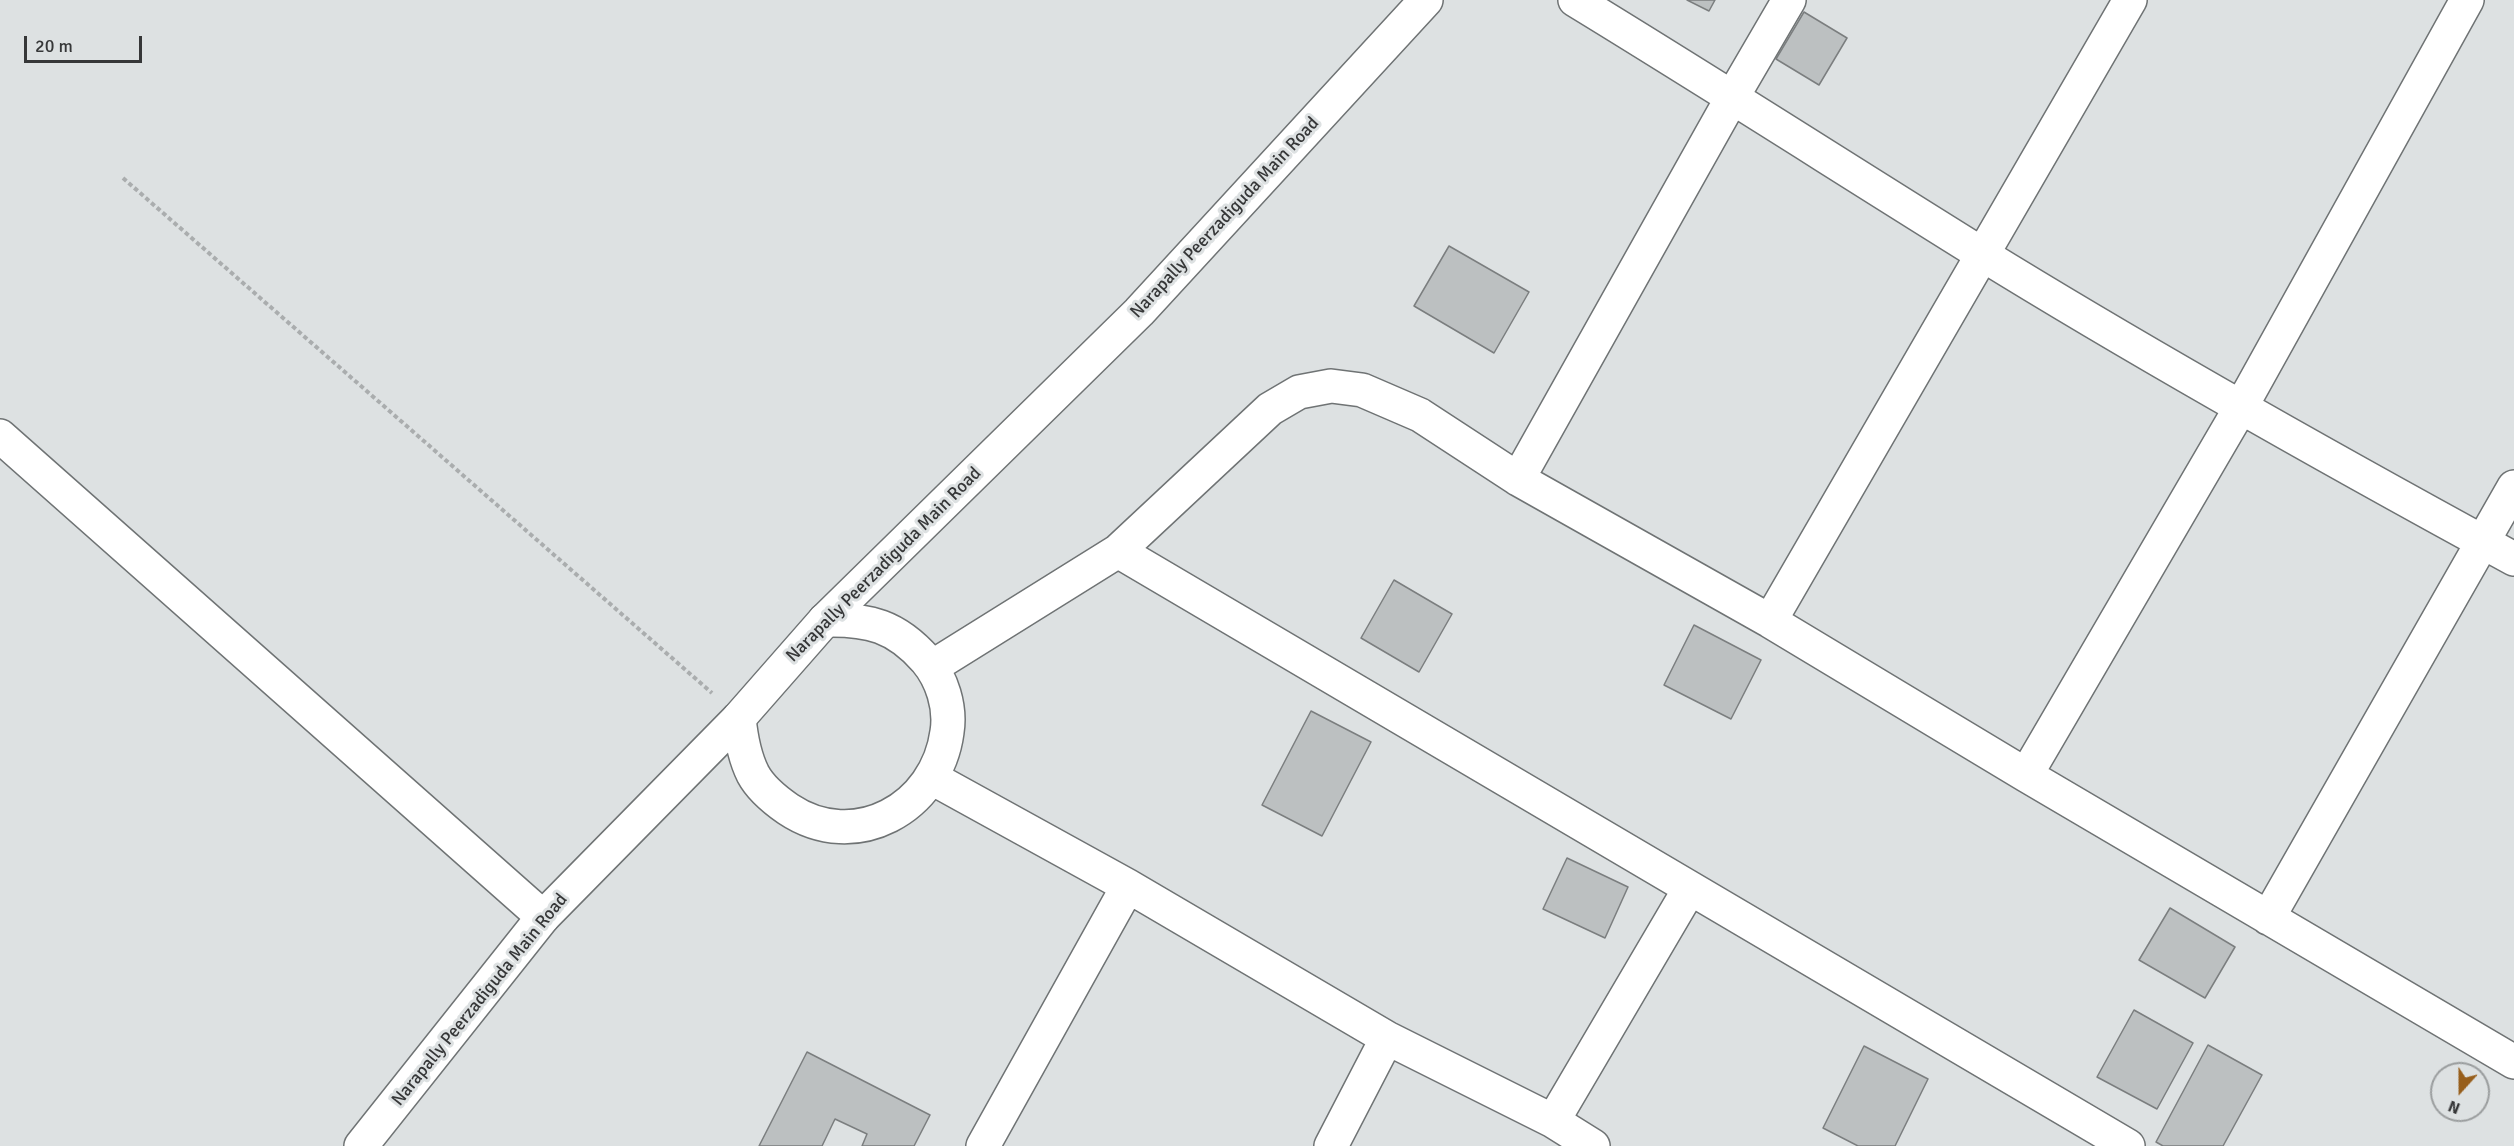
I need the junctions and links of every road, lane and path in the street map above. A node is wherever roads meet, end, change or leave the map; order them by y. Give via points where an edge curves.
1 (1426, 0) edge
2 (1575, 0) edge
3 (1789, 0) edge
4 (2130, 0) edge
5 (2467, 0) edge
6 (1733, 96) junction
7 (123, 178) dead end
8 (1982, 254) junction
9 (2241, 406) junction
10 (0, 436) edge
11 (1518, 478) junction
12 (2514, 488) edge
13 (2482, 542) junction
14 (1118, 550) junction
15 (2514, 559) edge
16 (825, 620) junction
17 (1770, 621) junction
18 (932, 667) junction
19 (740, 718) junction
20 (2026, 775) junction
21 (932, 778) junction
22 (1128, 886) junction
23 (1690, 888) junction
24 (543, 917) junction
25 (2268, 918) junction
26 (1387, 1038) junction
27 (2511, 1055) edge
28 (1553, 1121) junction
29 (361, 1146) edge
30 (983, 1146) edge
31 (1331, 1146) edge
32 (1593, 1146) edge
33 (2128, 1146) edge

1 - 16 street, Narapally Peerzadiguda Main Road via 1139,312
2 - 6 street
3 - 6 street
4 - 8 street
5 - 9 street
6 - 8 street
6 - 11 street
7 - 19 path
8 - 9 street
8 - 17 street
9 - 13 street
9 - 20 street
10 - 24 street
11 - 14 street via 1420,416 1362,390 1331,386 1299,392 1270,409
11 - 17 street
12 - 13 street
13 - 15 street
13 - 25 street
14 - 18 street
14 - 23 street
16 - 18 street via 856,619 886,627 911,643
16 - 19 street, Narapally Peerzadiguda Main Road
17 - 20 street
18 - 21 street via 944,693 949,722 945,752
19 - 21 street via 742,748 754,776 773,800 799,816 828,825 848,826 887,818 913,801
19 - 24 street, Narapally Peerzadiguda Main Road
20 - 25 street
21 - 22 street
22 - 26 street
22 - 30 street
23 - 28 street
23 - 33 street
24 - 29 street, Narapally Peerzadiguda Main Road
25 - 27 street
26 - 28 street
26 - 31 street
28 - 32 street

